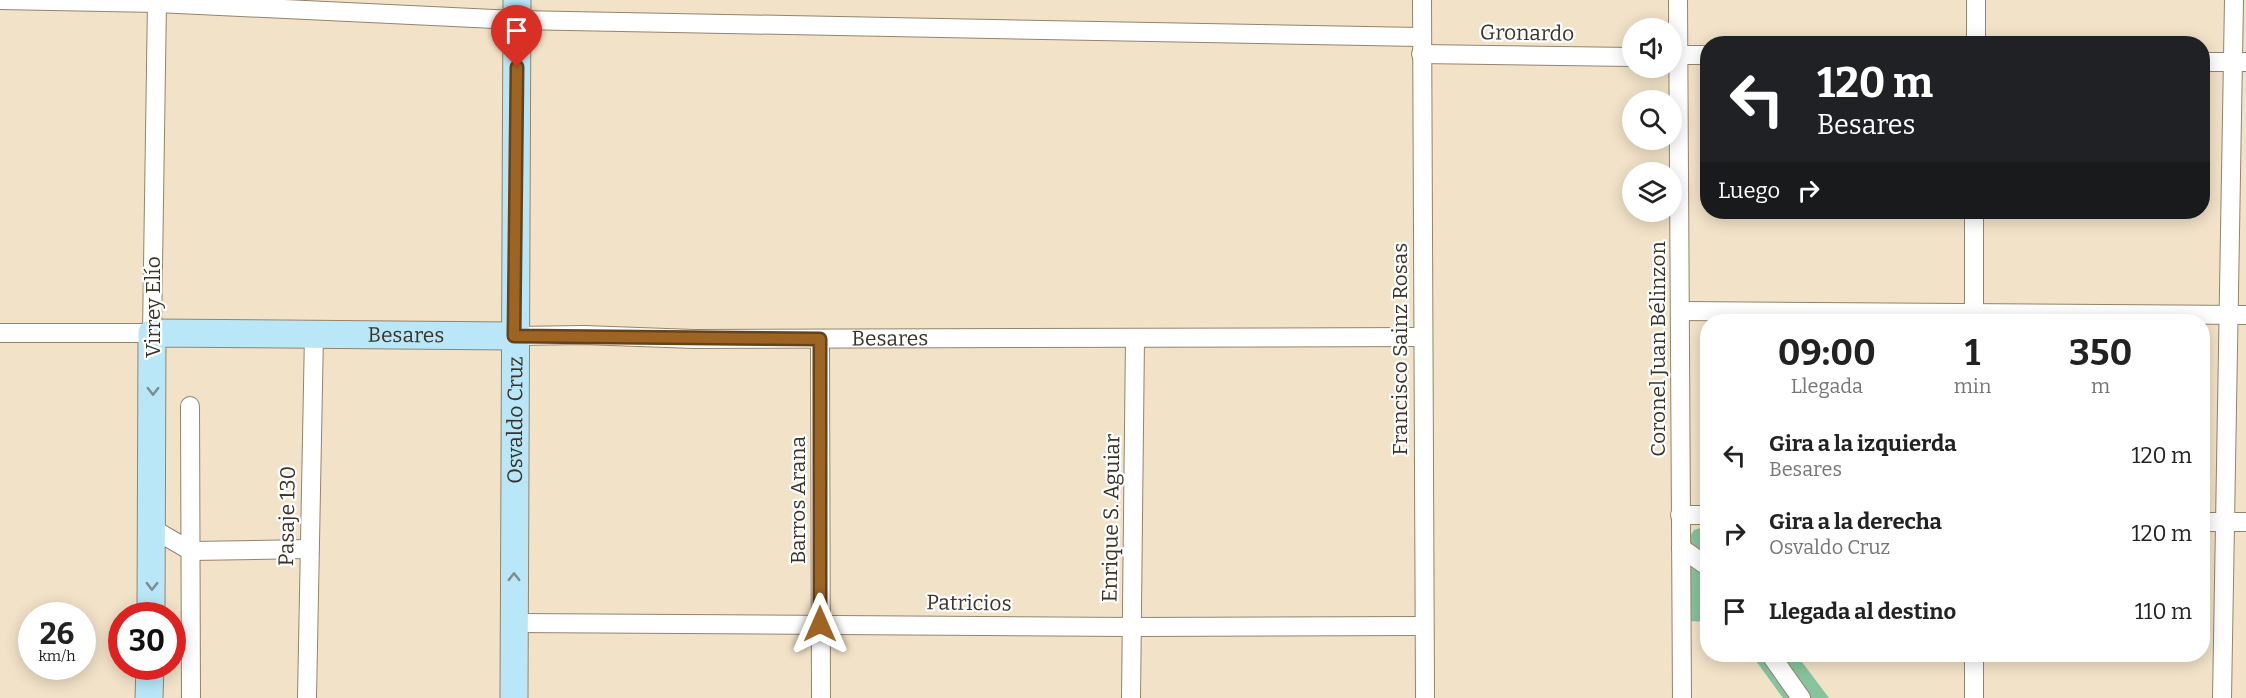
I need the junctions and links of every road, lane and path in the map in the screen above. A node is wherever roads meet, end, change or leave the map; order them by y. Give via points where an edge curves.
1 (0, 0) edge
2 (1422, 0) edge
3 (1678, 0) edge
4 (1976, 0) edge
5 (2234, 0) edge
6 (157, 1) edge
7 (517, 10) edge
8 (1677, 18) edge
9 (1976, 36) edge
10 (1421, 46) junction
11 (1682, 55) edge
12 (1700, 55) edge
13 (1622, 56) edge
14 (2210, 62) edge
15 (2239, 62) edge
16 (1676, 78) edge
17 (1974, 219) edge
18 (1681, 311) junction
19 (1828, 314) edge
20 (1974, 314) edge
21 (2210, 315) edge
22 (2237, 315) edge
23 (0, 333) edge
24 (152, 333) junction
25 (314, 334) junction
26 (514, 336) junction
27 (1135, 338) junction
28 (1422, 338) junction
29 (820, 339) junction
30 (190, 406) dead end
31 (1680, 515) junction
32 (1700, 515) edge
33 (2210, 522) edge
34 (2224, 522) junction
35 (2246, 522) edge
36 (153, 529) junction
37 (1681, 548) junction
38 (308, 549) junction
39 (191, 551) junction
40 (1700, 561) edge
41 (151, 602) edge
42 (514, 623) junction
43 (820, 624) junction
44 (1424, 626) junction
45 (1132, 627) junction
46 (1776, 662) edge
47 (1974, 662) edge
48 (150, 680) edge
49 (149, 698) edge
50 (191, 698) edge
51 (307, 698) edge
52 (514, 698) edge
53 (821, 698) edge
54 (1131, 698) edge
55 (1425, 698) edge
56 (1682, 698) edge
57 (1801, 698) edge
58 (1974, 698) edge
59 (2222, 698) edge

1 - 6 street, Gronardo
2 - 10 street, Francisco Sainz Rosas
3 - 8 street, Coronel Juan Bélinzon
4 - 9 street
5 - 15 street
6 - 7 street, Gronardo
6 - 24 street, Virrey Elío
7 - 10 street, Gronardo
7 - 26 street, Osvaldo Cruz
10 - 13 street, Gronardo
10 - 28 street, Francisco Sainz Rosas
11 - 12 street
14 - 15 street
15 - 22 street
16 - 18 street, Coronel Juan Bélinzon
17 - 20 street
18 - 19 street
18 - 31 street, Coronel Juan Bélinzon
21 - 22 street
22 - 34 street
23 - 24 street, Besares
24 - 25 street, Besares
24 -> 36 street, Virrey Elío
25 - 26 street, Besares
25 - 38 street, Pasaje 130
26 - 29 street, Besares
42 -> 26 street, Osvaldo Cruz
27 - 28 street, Besares
27 - 29 street, Besares
27 - 45 street, Enrique S. Aguiar
28 - 44 street, Francisco Sainz Rosas
29 - 43 street, Barros Arana
30 - 39 street
31 - 32 street
31 - 37 street, Coronel Juan Bélinzon
33 - 34 street
34 - 35 street
34 - 59 street
36 - 39 street
36 -> 41 street, Virrey Elío
37 - 40 street
37 - 56 street, Coronel Juan Bélinzon
38 - 39 street
38 - 51 street, Pasaje 130
39 - 50 street
42 - 43 street, Patricios
42 - 52 street, Osvaldo Cruz
43 - 45 street, Patricios
43 - 53 street, Barros Arana
44 - 45 street, Patricios
44 - 55 street, Francisco Sainz Rosas
45 - 54 street, Enrique S. Aguiar
46 - 57 street
47 - 58 street
48 - 49 street

